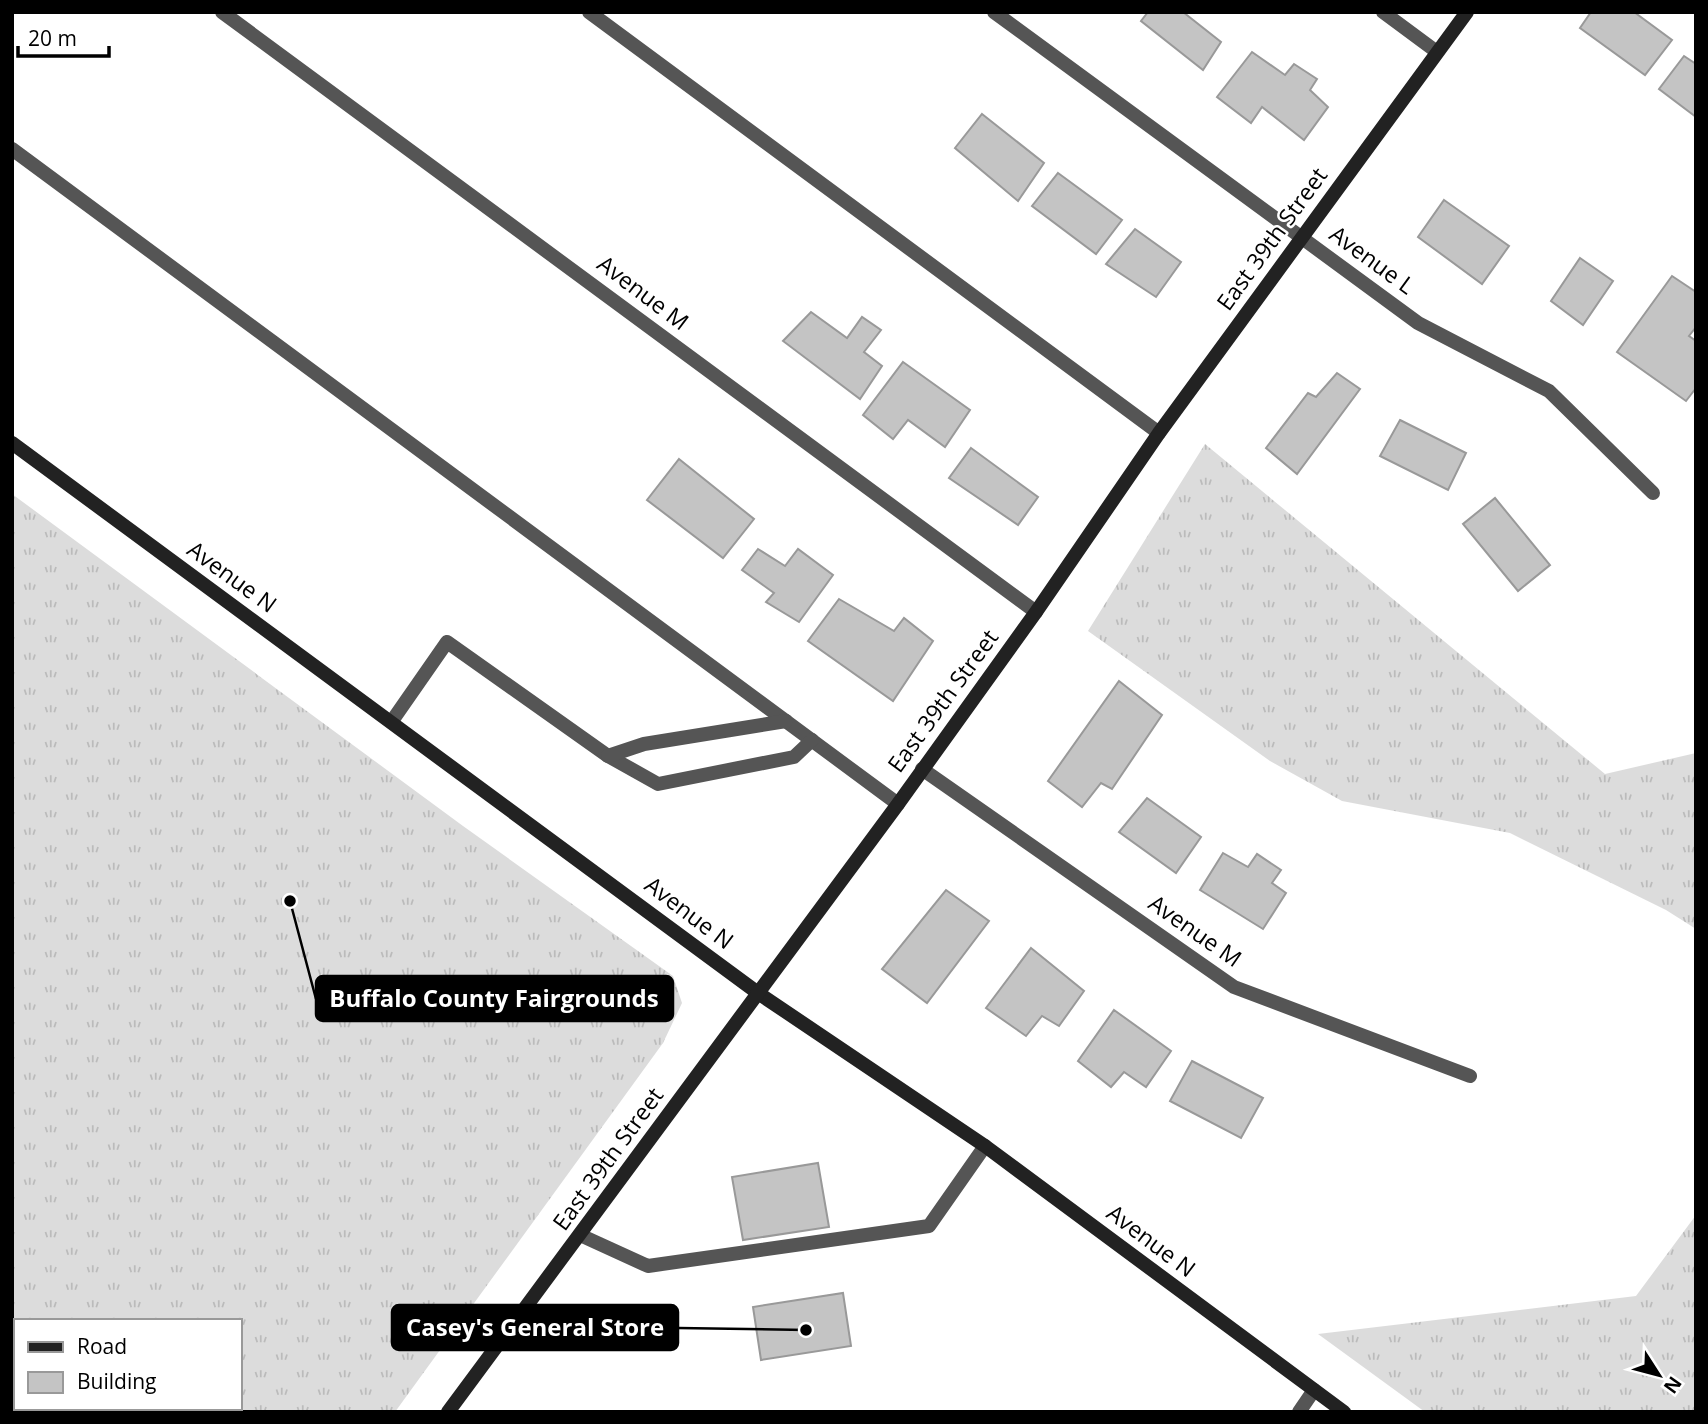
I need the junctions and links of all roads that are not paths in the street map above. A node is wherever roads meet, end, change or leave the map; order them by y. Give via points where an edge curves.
1 (222, 12) edge
2 (589, 12) edge
3 (994, 12) edge
4 (1383, 12) edge
5 (1467, 12) edge
6 (1437, 52) junction
7 (12, 149) edge
8 (1301, 237) junction
9 (1159, 433) junction
10 (12, 443) edge
11 (1653, 493) dead end
12 (1036, 612) junction
13 (392, 721) junction
14 (786, 721) junction
15 (812, 740) junction
16 (608, 756) junction
17 (922, 769) junction
18 (898, 804) junction
19 (758, 993) junction
20 (1470, 1076) dead end
21 (985, 1146) junction
22 (580, 1235) junction
23 (1314, 1390) junction
24 (449, 1412) edge
25 (1299, 1412) edge
26 (1343, 1412) edge

1 - 12 street, Avenue M
2 - 9 street
3 - 8 street, Avenue L
4 - 6 street
5 - 6 main road, East 39th Street
6 - 8 main road, East 39th Street
7 - 14 street
8 - 9 main road, East 39th Street
8 - 11 street, Avenue L via 1418,323 1549,391
9 - 12 main road, East 39th Street
10 - 13 main road, Avenue N
12 - 17 main road, East 39th Street
13 - 16 street via 447,642
13 - 19 main road, Avenue N
14 - 15 street
14 - 16 street via 644,744
15 - 16 street via 794,757 658,784
15 - 18 street
17 - 18 main road, East 39th Street
17 - 20 street, Avenue M via 1234,987
18 - 19 main road, East 39th Street
19 - 21 main road, Avenue N
19 - 22 main road, East 39th Street
21 - 22 street via 929,1226 648,1266
21 - 23 main road, Avenue N
22 - 24 main road, East 39th Street
23 - 25 street
23 - 26 main road, Avenue N

